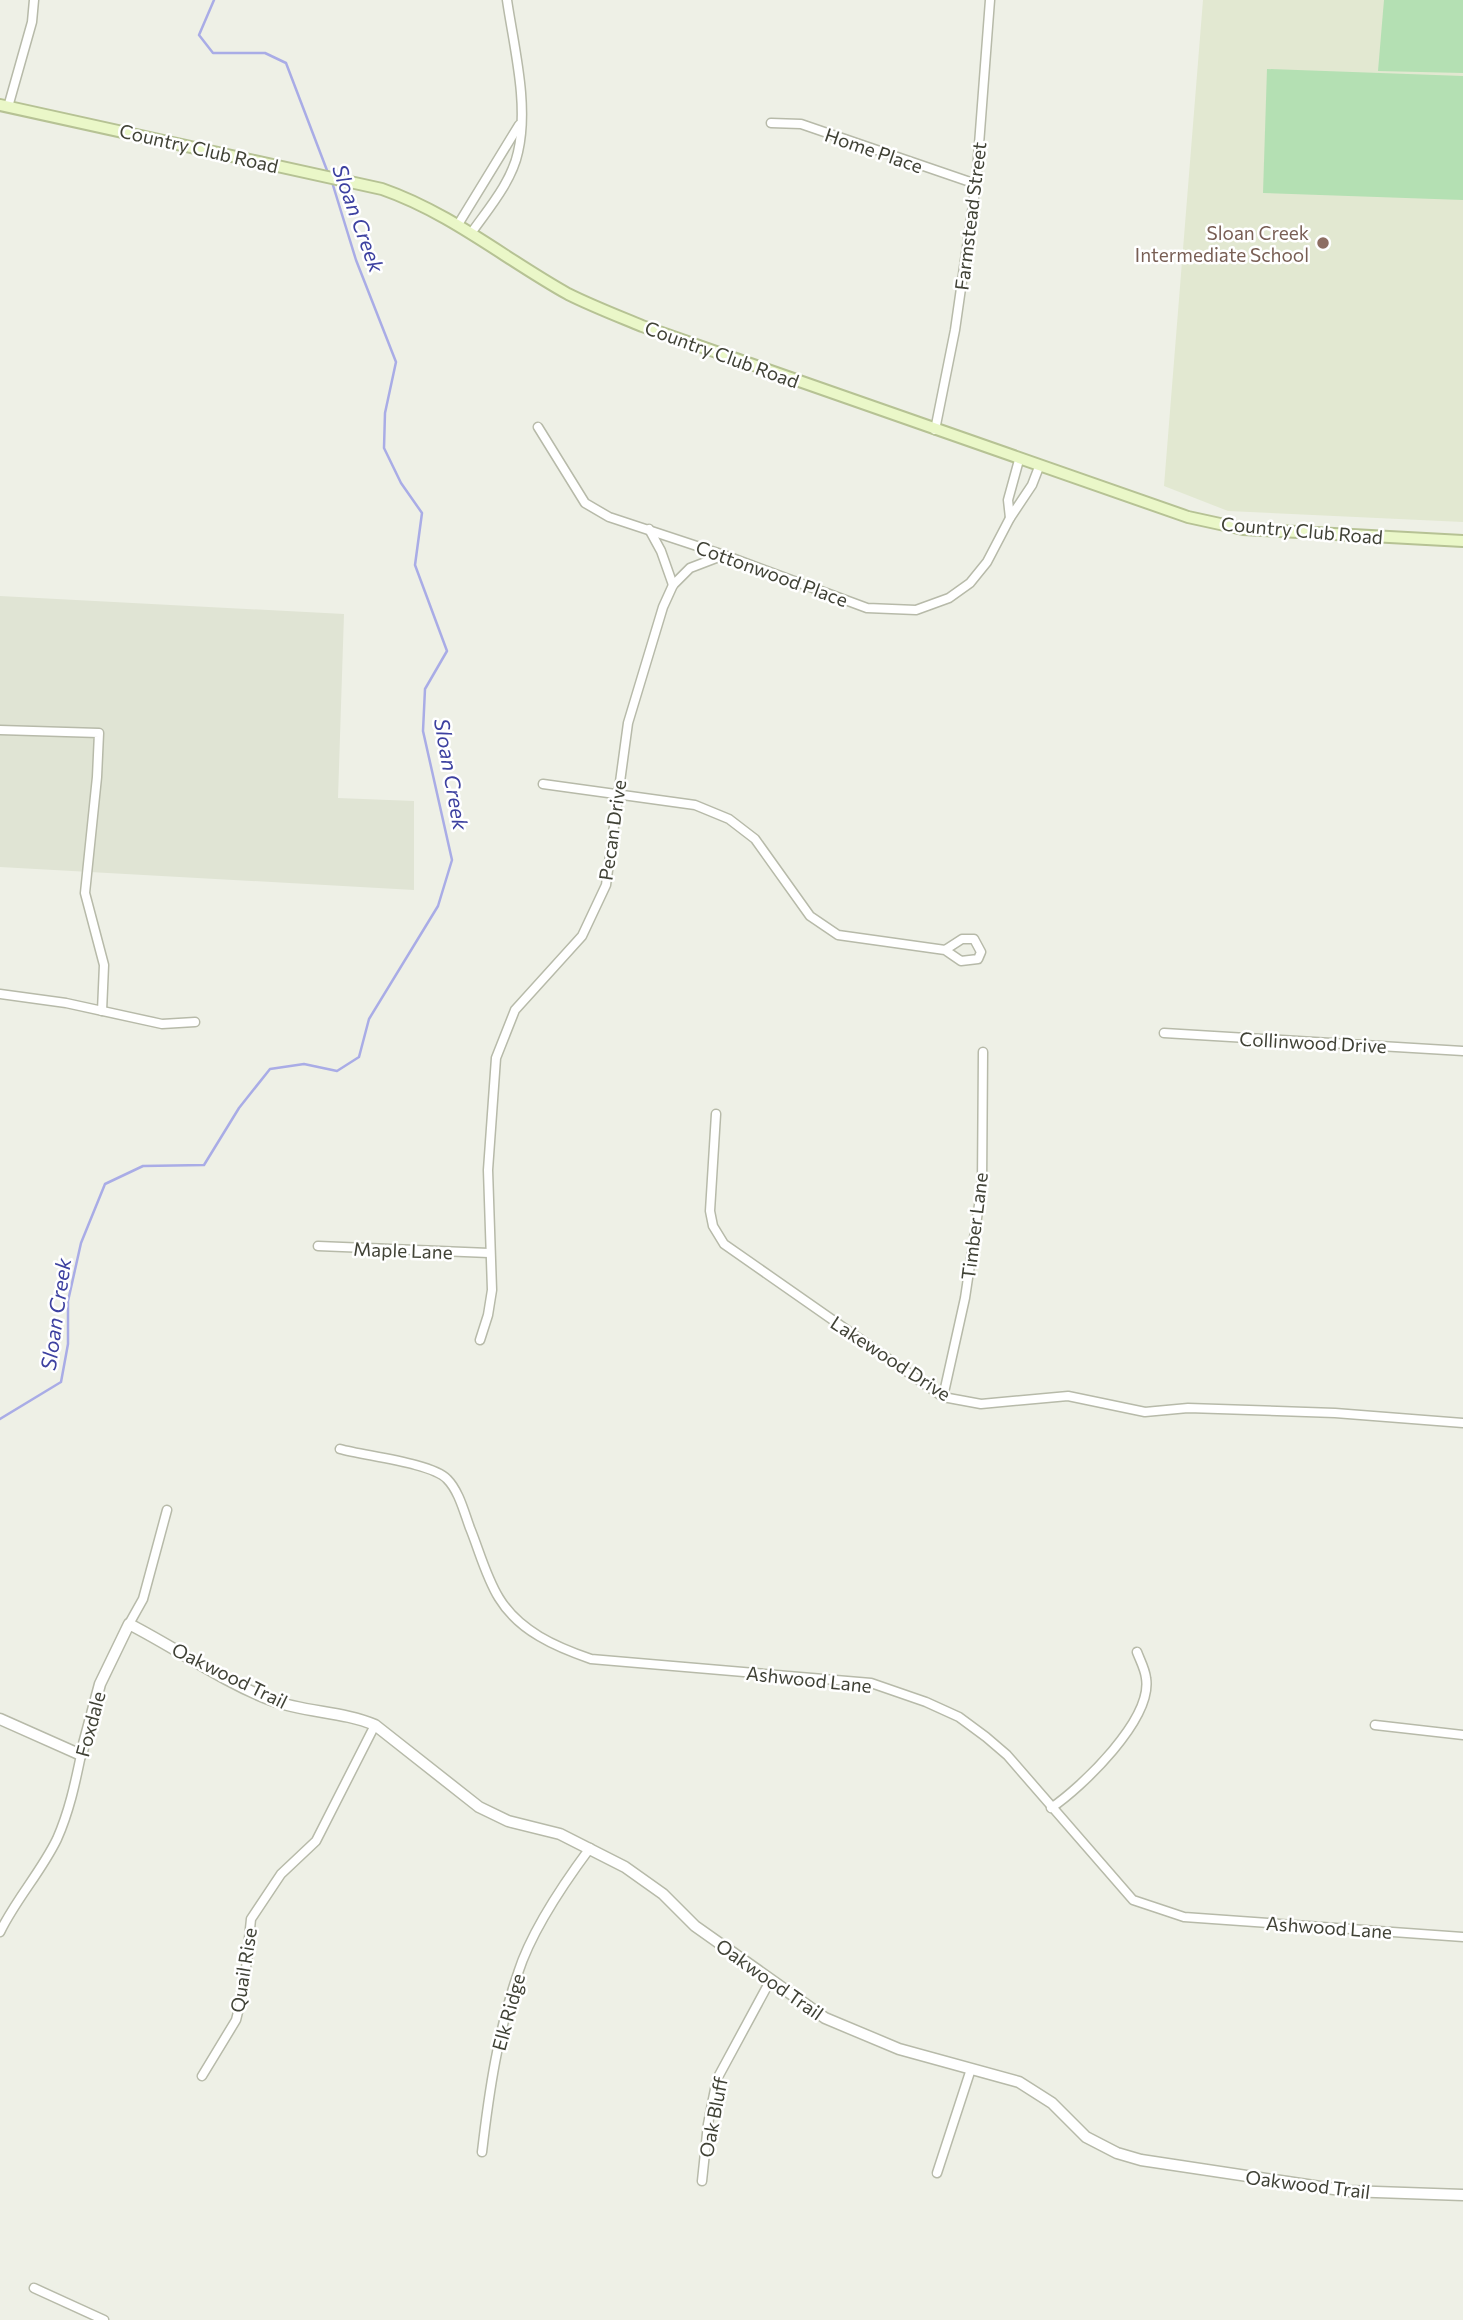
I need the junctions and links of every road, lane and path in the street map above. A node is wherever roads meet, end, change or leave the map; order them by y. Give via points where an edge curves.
1 (34, 0) edge
2 (507, 0) edge
3 (990, 0) edge
4 (4, 106) edge
5 (521, 123) junction
6 (771, 123) dead end
7 (976, 184) junction
8 (459, 223) junction
9 (472, 232) junction
10 (538, 427) dead end
11 (935, 430) junction
12 (1019, 460) junction
13 (1040, 467) junction
14 (1010, 517) junction
15 (649, 529) junction
16 (1463, 541) edge
17 (723, 555) junction
18 (673, 585) junction
19 (0, 730) edge
20 (543, 784) dead end
21 (618, 793) junction
22 (945, 950) dead end
23 (0, 994) edge
24 (102, 1011) junction
25 (195, 1022) dead end
26 (1164, 1033) dead end
27 (1463, 1051) edge
28 (983, 1052) dead end
29 (716, 1114) dead end
30 (318, 1246) dead end
31 (489, 1253) junction
32 (480, 1340) dead end
33 (943, 1396) junction
34 (1463, 1423) edge
35 (340, 1449) dead end
36 (167, 1510) dead end
37 (129, 1624) junction
38 (1138, 1652) dead end
39 (0, 1719) edge
40 (1375, 1725) dead end
41 (375, 1726) junction
42 (1463, 1735) edge
43 (81, 1755) junction
44 (1051, 1808) junction
45 (590, 1848) junction
46 (0, 1932) edge
47 (1463, 1937) edge
48 (770, 1981) junction
49 (971, 2069) junction
50 (202, 2076) dead end
51 (482, 2152) dead end
52 (937, 2173) dead end
53 (702, 2181) dead end
54 (1463, 2195) edge
55 (34, 2288) dead end
56 (104, 2320) edge

1 - 4 street via 32,22
2 - 5 street
3 - 7 street, Farmstead Street
4 - 8 main road, Country Club Road via 355,182 418,201
5 - 8 street
5 - 9 street via 518,153 509,175
6 - 7 street, Home Place via 801,124
7 - 11 street, Farmstead Street via 956,330
8 - 9 main road, Country Club Road
9 - 11 main road, Country Club Road via 569,294 642,326
10 - 15 street, Cottonwood Place via 586,503 610,517
11 - 12 main road, Country Club Road
12 - 13 main road, Country Club Road
12 - 14 street, Cottonwood Place via 1008,500
13 - 14 street, Cottonwood Place
13 - 16 main road, Country Club Road via 1188,517 1243,529
14 - 17 street, Cottonwood Place via 987,562 970,583 942,602 916,610 867,608
15 - 17 street, Cottonwood Place
15 - 18 street
17 - 18 street via 690,568
18 - 21 street, Pecan Drive via 628,723
19 - 24 street via 99,733 85,893 104,965
20 - 21 street
21 - 22 street via 695,805 729,819 755,839 810,916 838,935
21 - 31 street, Pecan Drive via 606,885 597,909 582,936 515,1010 496,1058 488,1170
23 - 24 street
24 - 25 street via 162,1024
26 - 27 street, Collinwood Drive
28 - 33 street, Timber Lane via 982,1185 965,1298
29 - 33 street, Lakewood Drive via 710,1211 724,1244
30 - 31 street, Maple Lane
31 - 32 street, Pecan Drive via 492,1290
33 - 34 street, Lakewood Drive via 981,1404 1068,1396 1145,1412 1201,1409
35 - 44 street, Ashwood Lane via 428,1466 447,1479 499,1598 525,1627 553,1646 591,1659 847,1681 896,1690 959,1717 986,1737
36 - 37 street, Foxdale via 143,1599
37 - 41 street, Oakwood Trail via 270,1699 355,1717
37 - 43 street, Foxdale via 100,1685
38 - 44 street via 1147,1680 1138,1716 1074,1793
39 - 43 street
40 - 42 street
41 - 45 street, Oakwood Trail via 480,1807
41 - 50 street, Quail Rise via 316,1841 281,1874 251,1919 236,2020
43 - 46 street, Foxdale via 56,1840
44 - 47 street, Ashwood Lane via 1133,1899 1154,1908 1184,1917
45 - 48 street, Oakwood Trail via 647,1882 695,1926
45 - 51 street, Elk Ridge via 563,1885 518,1971 496,2055
48 - 49 street, Oakwood Trail via 846,2029
48 - 53 street, Oak Bluff via 717,2079
49 - 52 street
49 - 54 street, Oakwood Trail via 1026,2085 1086,2137 1129,2157 1347,2191
55 - 56 street

